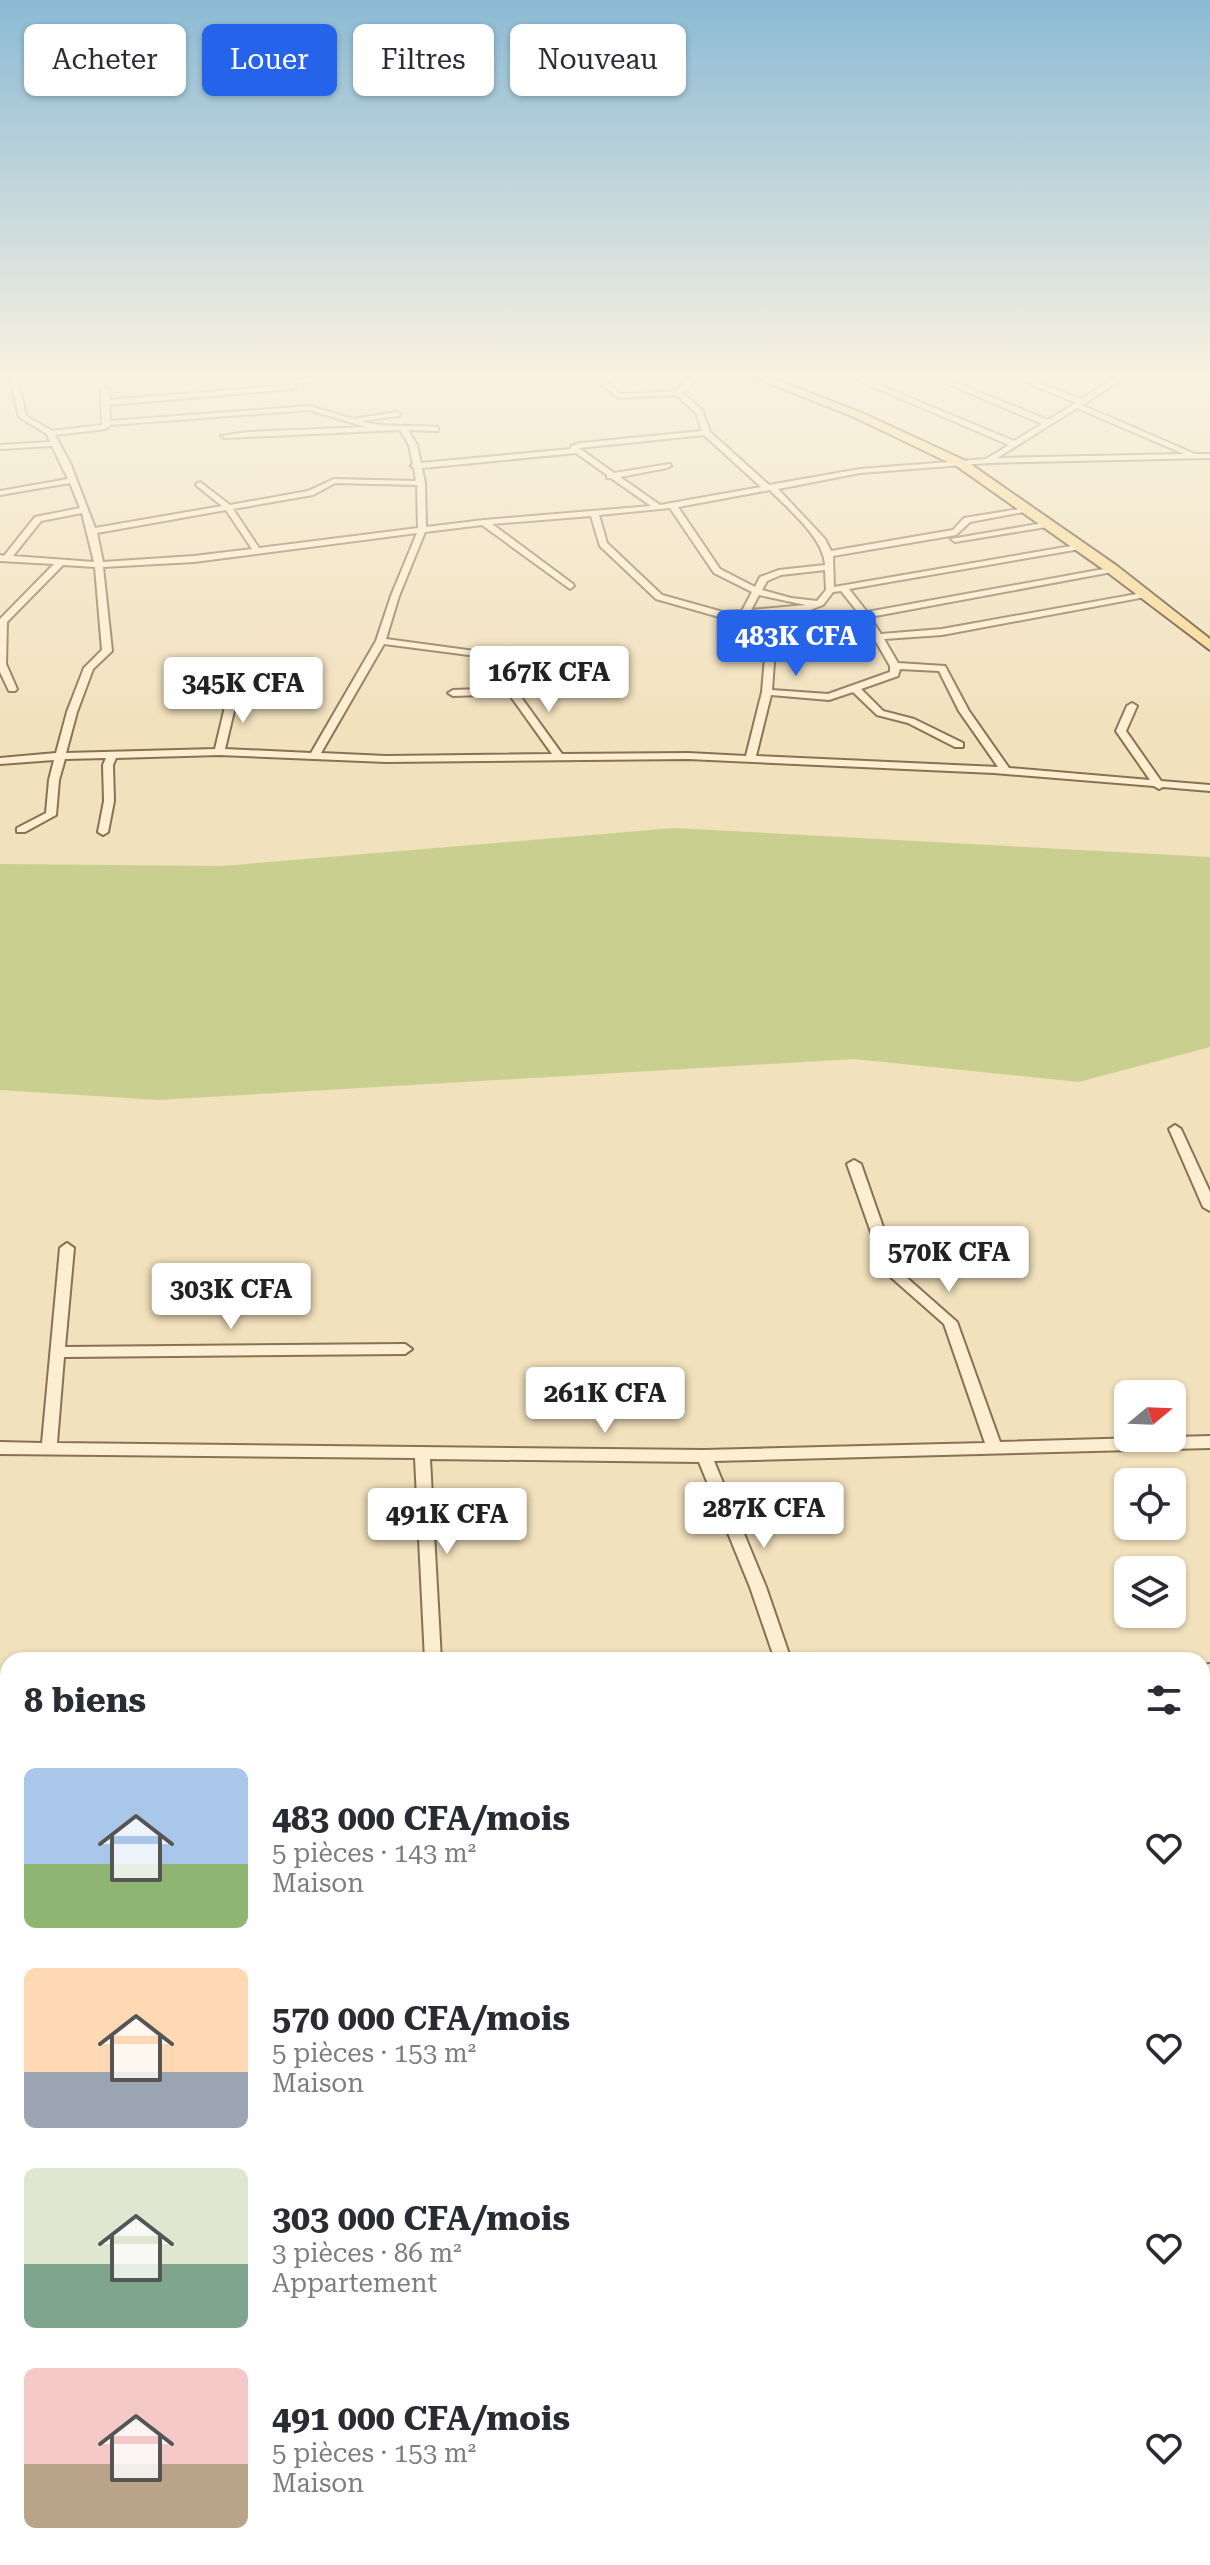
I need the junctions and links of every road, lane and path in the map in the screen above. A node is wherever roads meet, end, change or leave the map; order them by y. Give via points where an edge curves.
1 (78, 497) edge
2 (216, 497) edge
3 (286, 497) edge
4 (421, 497) edge
5 (642, 497) edge
6 (720, 497) edge
7 (779, 497) edge
8 (1012, 497) edge
9 (1021, 497) edge
10 (227, 506) junction
11 (673, 506) junction
12 (659, 508) junction
13 (1029, 509) junction
14 (84, 510) junction
15 (595, 514) junction
16 (484, 522) junction
17 (1049, 524) junction
18 (422, 530) junction
19 (93, 531) junction
20 (955, 539) dead end
21 (1080, 546) junction
22 (257, 551) junction
23 (829, 554) junction
24 (3, 558) edge
25 (60, 563) junction
26 (101, 565) junction
27 (828, 567) junction
28 (1112, 569) junction
29 (570, 586) dead end
30 (843, 587) junction
31 (830, 590) junction
32 (760, 591) junction
33 (1145, 594) junction
34 (820, 603) junction
35 (745, 614) junction
36 (865, 615) junction
37 (1210, 634) edge
38 (875, 635) junction
39 (381, 641) junction
40 (771, 646) junction
41 (1210, 646) edge
42 (0, 664) edge
43 (895, 666) junction
44 (606, 674) dead end
45 (855, 688) junction
46 (12, 689) dead end
47 (234, 690) dead end
48 (512, 691) junction
49 (767, 692) junction
50 (453, 693) dead end
51 (1132, 706) dead end
52 (959, 745) dead end
53 (219, 752) junction
54 (113, 754) junction
55 (61, 756) junction
56 (314, 756) junction
57 (558, 756) junction
58 (750, 758) junction
59 (0, 761) edge
60 (1006, 771) junction
61 (1159, 786) junction
62 (1210, 788) edge
63 (21, 830) dead end
64 (103, 832) dead end
65 (1175, 1129) dead end
66 (854, 1164) dead end
67 (1210, 1207) edge
68 (67, 1248) dead end
69 (405, 1349) dead end
70 (57, 1352) junction
71 (1210, 1442) edge
72 (994, 1447) junction
73 (0, 1448) edge
74 (49, 1448) junction
75 (422, 1454) junction
76 (704, 1456) junction
77 (433, 1652) edge
78 (780, 1652) edge

1 - 14 street
2 - 10 street
3 - 10 street
4 - 18 street
5 - 12 street
6 - 11 street
7 - 23 street
8 - 13 main road
9 - 37 main road
10 - 19 street
10 - 22 street
11 - 12 street
11 - 32 street via 717,571
12 - 15 street
13 - 17 main road
13 - 23 street via 967,520 956,532
14 - 19 street
14 - 24 street via 38,519
15 - 16 street
15 - 35 street via 603,544 659,597 719,614
16 - 18 street
16 - 29 street
17 - 20 street
17 - 21 main road
18 - 22 street
18 - 39 street
19 - 26 street
21 - 28 main road
21 - 30 street
22 - 26 street
23 - 27 street
24 - 25 street
25 - 26 street
25 - 42 street via 3,621
26 - 55 street via 107,651 89,668
27 - 31 street
27 - 32 street via 775,574 763,579
28 - 33 main road
28 - 36 street
30 - 31 street
30 - 36 street
31 - 34 street
32 - 34 street
32 - 35 street
33 - 38 street via 942,632
33 - 41 main road
34 - 35 street
35 - 40 street
36 - 38 street
38 - 40 street
38 - 43 street
39 - 48 street via 494,656 506,662
39 - 56 street
40 - 49 street
42 - 46 street
43 - 45 street via 895,674
43 - 60 street via 942,668 964,711
44 - 48 street
45 - 49 street via 819,698
45 - 52 street via 880,713 911,721
47 - 53 street
48 - 50 street
48 - 57 street
49 - 58 street
51 - 61 street via 1121,731
53 - 54 street
53 - 56 street
54 - 55 street
54 - 64 street
55 - 59 street
55 - 63 street via 51,815
56 - 57 street
57 - 58 street
58 - 60 street
60 - 61 street
61 - 62 street
65 - 67 street
66 - 72 street via 892,1272 950,1322
68 - 70 street
69 - 70 street
70 - 74 street
71 - 72 street
72 - 76 street
73 - 74 street
74 - 75 street
75 - 76 street
75 - 77 street
76 - 78 street

